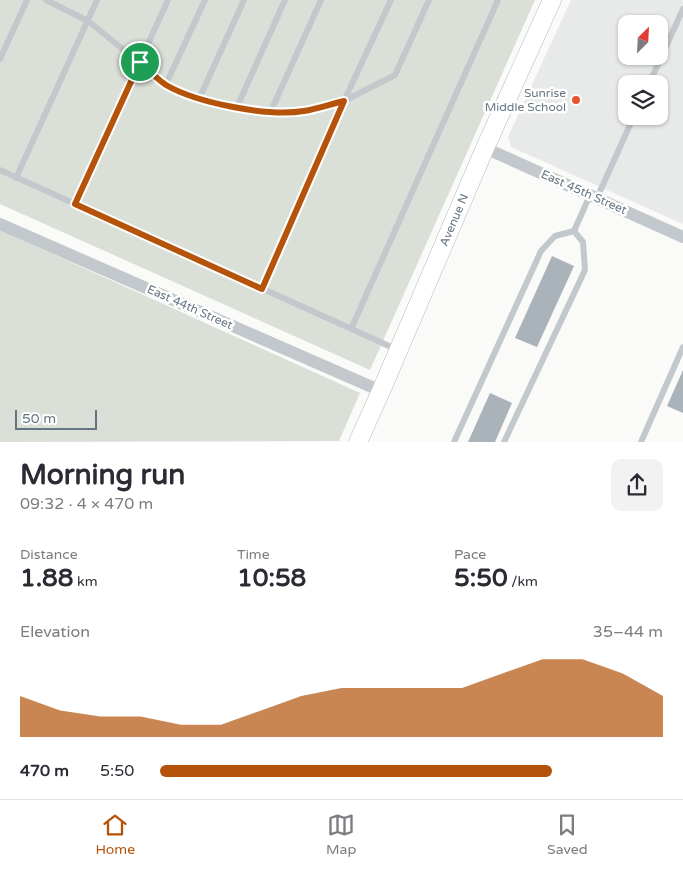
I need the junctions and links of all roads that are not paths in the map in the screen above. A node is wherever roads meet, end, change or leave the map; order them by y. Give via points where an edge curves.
1 (27, 0) edge
2 (46, 0) edge
3 (98, 0) edge
4 (168, 0) edge
5 (205, 0) edge
6 (244, 0) edge
7 (286, 0) edge
8 (321, 0) edge
9 (391, 0) edge
10 (429, 0) edge
11 (498, 0) edge
12 (552, 0) edge
13 (683, 9) edge
14 (88, 21) junction
15 (0, 59) edge
16 (140, 62) junction
17 (653, 75) edge
18 (166, 84) junction
19 (199, 99) junction
20 (344, 101) junction
21 (237, 107) junction
22 (271, 111) junction
23 (630, 125) edge
24 (485, 148) junction
25 (0, 170) edge
26 (16, 178) junction
27 (594, 197) junction
28 (75, 204) junction
29 (0, 224) edge
30 (574, 231) junction
31 (683, 237) edge
32 (262, 289) junction
33 (350, 329) junction
34 (683, 347) edge
35 (399, 350) junction
36 (381, 391) junction
37 (358, 442) edge
38 (454, 442) edge
39 (504, 442) edge
40 (641, 442) edge

1 - 15 lane
2 - 14 lane
3 - 14 lane
4 - 16 lane
5 - 18 lane
6 - 19 lane
7 - 21 lane
8 - 22 lane
9 - 20 lane
10 - 20 lane via 395,75
11 - 33 lane
12 - 24 main road, Avenue N
13 - 17 lane
14 - 16 lane
14 - 26 lane
16 - 18 lane
16 - 28 lane
18 - 19 lane
19 - 21 lane
20 - 22 lane via 303,112
20 - 32 lane
21 - 22 lane
23 - 27 lane
24 - 27 street, East 45th Street
24 - 35 main road, Avenue N
25 - 26 lane
26 - 28 lane
27 - 30 lane
27 - 31 street, East 45th Street
28 - 32 lane
29 - 36 street, East 44th Street
30 - 38 lane via 555,236 541,251
30 - 39 lane via 583,242 585,270
32 - 33 lane
33 - 35 lane
34 - 40 lane
35 - 36 main road, Avenue N
36 - 37 main road, Avenue N

